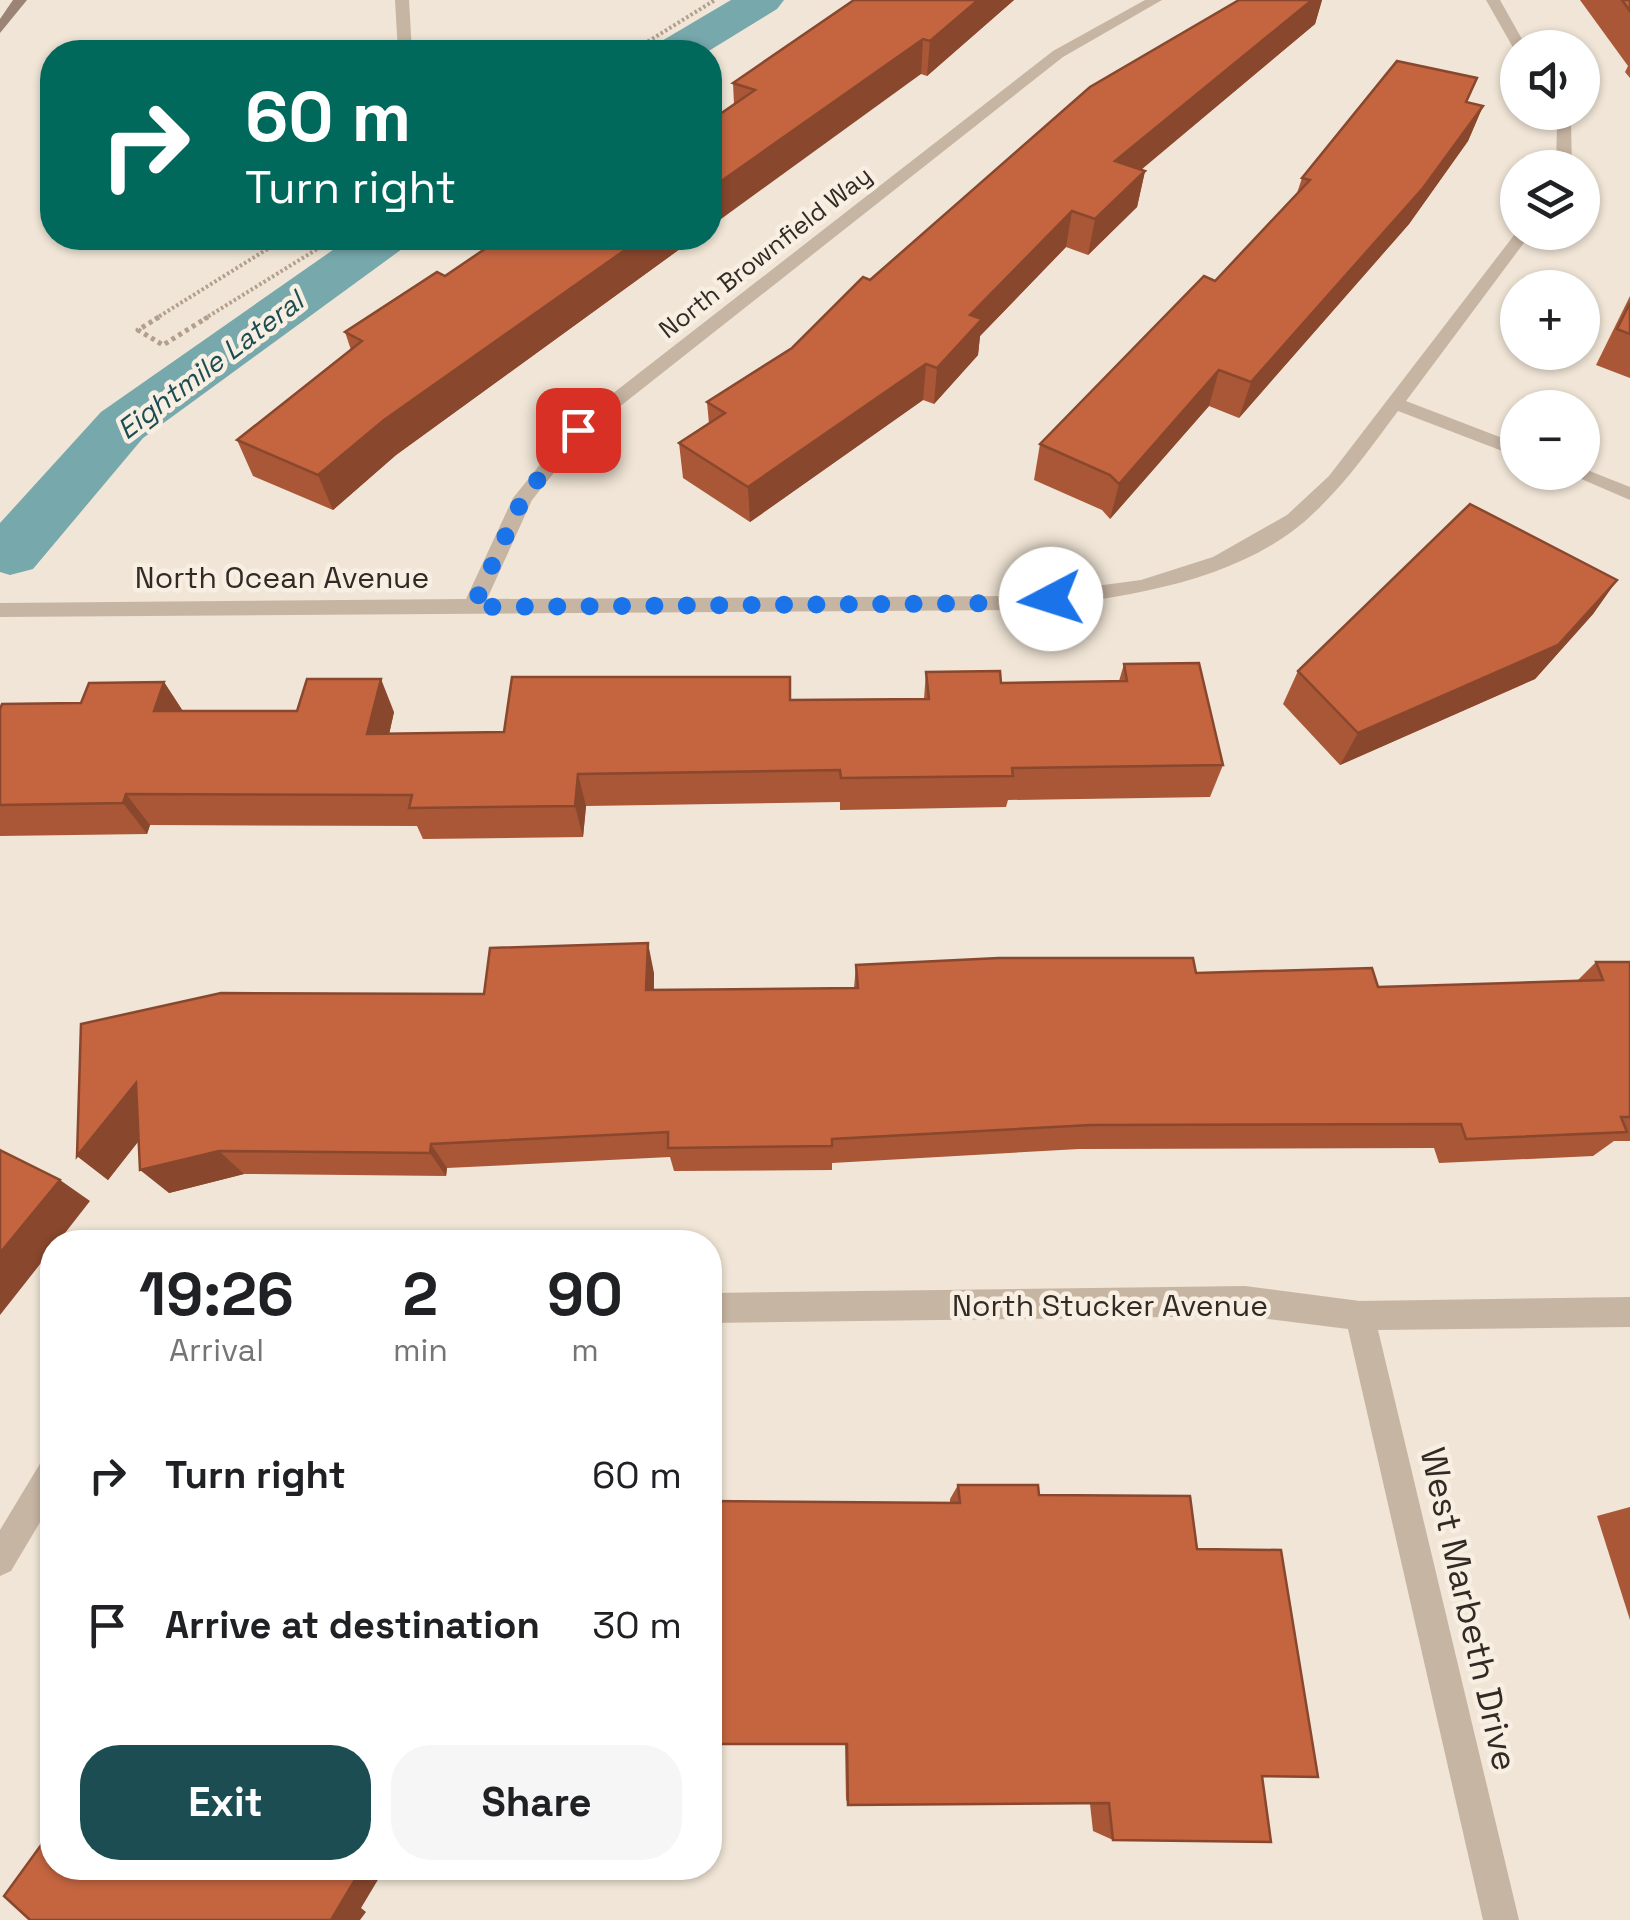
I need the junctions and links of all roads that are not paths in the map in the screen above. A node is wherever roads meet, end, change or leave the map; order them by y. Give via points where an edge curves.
1 (20, 0) edge
2 (402, 0) edge
3 (1155, 0) edge
4 (1493, 0) edge
5 (0, 29) edge
6 (1510, 30) edge
7 (404, 40) edge
8 (1510, 250) edge
9 (1395, 404) junction
10 (1500, 444) edge
11 (1600, 482) edge
12 (1630, 494) edge
13 (473, 607) junction
14 (0, 610) edge
15 (722, 1308) edge
16 (1630, 1312) edge
17 (1360, 1316) junction
18 (40, 1493) edge
19 (0, 1560) edge
20 (1501, 1920) edge

1 - 5 street
2 - 7 street
3 - 13 street, North Brownfield Way via 1058,54 578,430 523,498
4 - 6 street
8 - 9 street, North Ocean Avenue
9 - 10 street
9 - 13 street, North Ocean Avenue via 1336,480 1294,520 1220,562 1142,587 1021,603
11 - 12 street
13 - 14 street, North Ocean Avenue
15 - 17 street, North Stucker Avenue via 1244,1302
16 - 17 street, North Stucker Avenue
17 - 20 street, West Marbeth Drive
18 - 19 street

